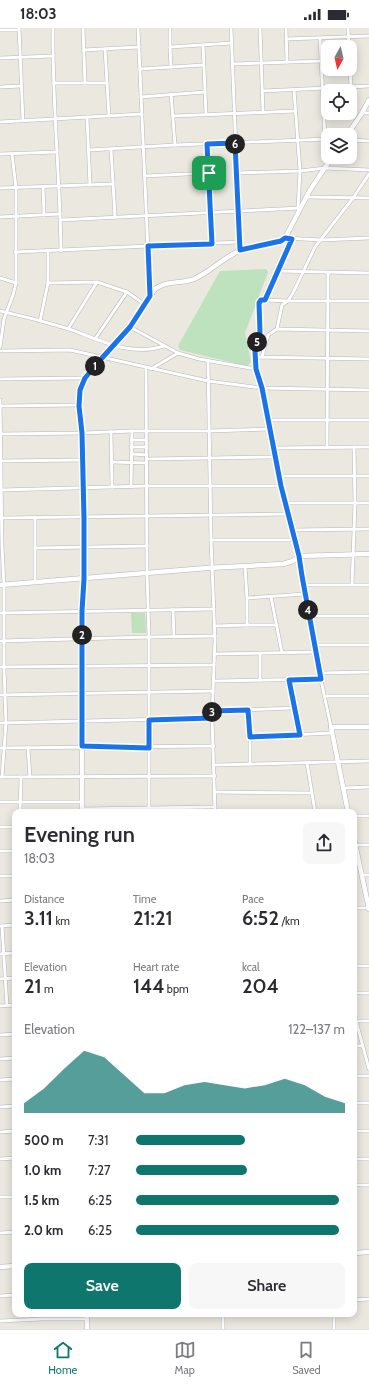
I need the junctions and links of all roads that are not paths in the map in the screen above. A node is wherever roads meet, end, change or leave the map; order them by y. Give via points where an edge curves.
1 (53, 28) edge
2 (82, 28) edge
3 (138, 28) edge
4 (170, 28) edge
5 (231, 28) edge
6 (260, 28) edge
7 (286, 28) edge
8 (348, 28) edge
9 (20, 29) edge
10 (0, 30) edge
11 (369, 36) edge
12 (348, 37) junction
13 (286, 39) junction
14 (320, 39) junction
15 (348, 40) edge
16 (232, 43) junction
17 (203, 45) junction
18 (170, 46) junction
19 (139, 47) junction
20 (105, 49) junction
21 (83, 50) junction
22 (321, 50) edge
23 (53, 56) junction
24 (21, 57) junction
25 (0, 58) edge
26 (321, 61) edge
27 (287, 62) junction
28 (262, 63) junction
29 (233, 64) junction
30 (203, 65) junction
31 (170, 67) junction
32 (140, 69) junction
33 (107, 82) junction
34 (54, 83) junction
35 (85, 83) junction
36 (21, 86) junction
37 (369, 86) edge
38 (0, 87) edge
39 (357, 87) edge
40 (321, 88) edge
41 (294, 90) junction
42 (262, 91) junction
43 (205, 92) junction
44 (171, 94) junction
45 (141, 97) junction
46 (369, 100) edge
47 (296, 111) junction
48 (263, 112) junction
49 (234, 113) junction
50 (362, 113) junction
51 (369, 113) edge
52 (142, 114) junction
53 (206, 114) junction
54 (109, 116) junction
55 (173, 116) junction
56 (87, 117) junction
57 (56, 119) junction
58 (23, 121) junction
59 (0, 122) edge
60 (352, 128) edge
61 (321, 139) edge
62 (357, 140) edge
63 (298, 141) junction
64 (369, 141) edge
65 (235, 143) junction
66 (207, 144) junction
67 (174, 145) junction
68 (143, 147) junction
69 (111, 149) junction
70 (89, 150) junction
71 (57, 152) junction
72 (0, 154) edge
73 (12, 154) junction
74 (328, 164) edge
75 (325, 168) junction
76 (300, 170) junction
77 (369, 170) edge
78 (209, 173) junction
79 (236, 173) junction
80 (369, 174) edge
81 (144, 176) junction
82 (113, 184) junction
83 (90, 185) junction
84 (43, 186) junction
85 (59, 186) junction
86 (0, 188) edge
87 (16, 188) junction
88 (306, 197) junction
89 (353, 198) junction
90 (369, 198) edge
91 (300, 208) junction
92 (238, 211) junction
93 (211, 213) junction
94 (60, 214) junction
95 (44, 215) junction
96 (146, 215) junction
97 (16, 216) junction
98 (0, 217) edge
99 (115, 217) junction
100 (60, 220) junction
101 (285, 238) junction
102 (369, 238) edge
103 (292, 239) junction
104 (321, 240) junction
105 (239, 242) junction
106 (212, 244) junction
107 (148, 246) junction
108 (240, 250) junction
109 (48, 251) junction
110 (61, 251) junction
111 (15, 252) junction
112 (278, 271) junction
113 (302, 272) junction
114 (328, 273) junction
115 (369, 273) edge
116 (0, 278) edge
117 (97, 282) junction
118 (16, 283) junction
119 (48, 283) junction
120 (127, 292) junction
121 (150, 296) junction
122 (265, 300) junction
123 (288, 301) junction
124 (329, 301) junction
125 (369, 301) edge
126 (144, 304) junction
127 (0, 311) edge
128 (6, 312) junction
129 (40, 321) junction
130 (130, 327) junction
131 (68, 329) junction
132 (277, 329) junction
133 (328, 331) junction
134 (369, 331) edge
135 (95, 338) junction
136 (113, 346) junction
137 (164, 346) junction
138 (0, 347) edge
139 (0, 351) edge
140 (178, 353) junction
141 (255, 357) junction
142 (102, 358) junction
143 (262, 358) junction
144 (327, 358) junction
145 (369, 359) edge
146 (208, 360) junction
147 (146, 368) junction
148 (151, 369) junction
149 (256, 369) junction
150 (85, 378) junction
151 (0, 379) edge
152 (208, 381) junction
153 (262, 388) junction
154 (327, 390) junction
155 (369, 390) edge
156 (0, 400) edge
157 (0, 406) edge
158 (79, 406) junction
159 (268, 420) junction
160 (327, 420) junction
161 (369, 420) edge
162 (270, 429) junction
163 (132, 431) junction
164 (146, 431) junction
165 (111, 432) junction
166 (209, 432) junction
167 (82, 433) junction
168 (0, 434) edge
169 (132, 440) junction
170 (146, 440) junction
171 (131, 447) junction
172 (146, 447) junction
173 (326, 447) junction
174 (354, 447) junction
175 (369, 447) edge
176 (274, 448) junction
177 (132, 454) junction
178 (275, 457) junction
179 (209, 458) junction
180 (147, 459) junction
181 (83, 460) junction
182 (1, 461) edge
183 (111, 462) junction
184 (132, 462) junction
185 (279, 476) junction
186 (355, 476) junction
187 (369, 476) edge
188 (147, 486) junction
189 (209, 486) junction
190 (281, 486) junction
191 (131, 487) junction
192 (83, 488) junction
193 (112, 488) junction
194 (1, 490) edge
195 (285, 503) junction
196 (355, 503) junction
197 (369, 503) edge
198 (288, 514) junction
199 (147, 516) junction
200 (210, 516) junction
201 (1, 518) edge
202 (35, 518) junction
203 (84, 518) junction
204 (369, 529) edge
205 (293, 530) junction
206 (353, 530) junction
207 (211, 540) junction
208 (296, 540) junction
209 (147, 546) junction
210 (1, 547) edge
211 (84, 547) junction
212 (35, 548) junction
213 (354, 554) junction
214 (369, 554) edge
215 (299, 556) junction
216 (245, 566) junction
217 (212, 567) junction
218 (147, 573) junction
219 (84, 579) junction
220 (35, 581) junction
221 (2, 585) edge
222 (303, 585) junction
223 (352, 585) junction
224 (369, 585) edge
225 (305, 594) junction
226 (271, 596) junction
227 (247, 598) junction
228 (214, 609) junction
229 (148, 610) junction
230 (173, 610) junction
231 (82, 611) junction
232 (2, 613) edge
233 (309, 616) junction
234 (369, 616) edge
235 (247, 625) junction
236 (277, 625) junction
237 (215, 626) junction
238 (215, 636) junction
239 (149, 637) junction
240 (174, 637) junction
241 (82, 638) junction
242 (2, 641) edge
243 (314, 645) junction
244 (369, 645) edge
245 (315, 652) junction
246 (260, 653) junction
247 (282, 653) junction
248 (215, 654) junction
249 (214, 664) junction
250 (149, 665) junction
251 (82, 666) junction
252 (2, 667) edge
253 (369, 672) edge
254 (319, 673) junction
255 (321, 679) junction
256 (260, 680) junction
257 (289, 680) junction
258 (214, 682) junction
259 (213, 691) junction
260 (149, 692) junction
261 (82, 694) junction
262 (0, 695) edge
263 (4, 695) junction
264 (324, 696) junction
265 (369, 696) edge
266 (294, 708) junction
267 (248, 710) junction
268 (212, 711) junction
269 (212, 718) junction
270 (149, 720) junction
271 (82, 722) junction
272 (0, 723) edge
273 (6, 723) junction
274 (331, 727) junction
275 (369, 727) edge
276 (332, 734) junction
277 (300, 735) junction
278 (250, 737) junction
279 (82, 746) junction
280 (214, 746) junction
281 (2, 748) edge
282 (28, 748) junction
283 (149, 748) junction
284 (369, 761) edge
285 (338, 762) junction
286 (307, 763) junction
287 (250, 764) junction
288 (215, 765) junction
289 (83, 776) junction
290 (149, 776) junction
291 (215, 776) junction
292 (1, 777) edge
293 (20, 777) junction
294 (30, 777) junction
295 (369, 787) edge
296 (344, 788) junction
297 (215, 792) junction
298 (311, 793) junction
299 (0, 802) edge
300 (20, 802) junction
301 (82, 802) junction
302 (181, 807) joint
303 (215, 807) joint
304 (149, 808) junction
305 (20, 809) edge
306 (82, 809) edge
307 (133, 809) edge
308 (314, 809) edge
309 (348, 809) edge
310 (357, 816) edge
311 (369, 816) edge
312 (0, 827) edge
313 (12, 827) edge
314 (357, 845) edge
315 (369, 845) edge
316 (0, 851) edge
317 (12, 851) edge
318 (357, 860) edge
319 (362, 875) junction
320 (369, 875) edge
321 (0, 876) edge
322 (12, 876) edge
323 (12, 900) edge
324 (0, 901) edge
325 (369, 906) edge
326 (357, 908) edge
327 (1, 926) edge
328 (12, 926) edge
329 (12, 952) edge
330 (2, 953) edge
331 (357, 966) edge
332 (369, 966) edge
333 (12, 978) edge
334 (0, 979) edge
335 (5, 979) junction
336 (357, 993) edge
337 (369, 993) edge
338 (12, 1005) edge
339 (0, 1006) edge
340 (7, 1006) junction
341 (357, 1021) edge
342 (369, 1021) edge
343 (357, 1028) edge
344 (12, 1034) edge
345 (0, 1035) edge
346 (357, 1046) edge
347 (362, 1046) junction
348 (12, 1058) edge
349 (0, 1059) edge
350 (369, 1069) edge
351 (357, 1076) edge
352 (369, 1076) edge
353 (12, 1079) edge
354 (0, 1080) edge
355 (357, 1103) edge
356 (369, 1103) edge
357 (12, 1106) edge
358 (0, 1107) edge
359 (369, 1130) edge
360 (12, 1131) edge
361 (357, 1131) edge
362 (0, 1132) edge
363 (12, 1158) edge
364 (0, 1159) edge
365 (357, 1159) edge
366 (369, 1159) edge
367 (357, 1185) edge
368 (369, 1185) edge
369 (0, 1197) edge
370 (12, 1197) edge
371 (12, 1232) edge
372 (0, 1233) edge
373 (369, 1252) edge
374 (357, 1253) edge
375 (12, 1266) edge
376 (0, 1267) edge
377 (12, 1295) edge
378 (0, 1296) edge
379 (369, 1299) edge
380 (357, 1300) edge
381 (72, 1317) edge
382 (87, 1317) edge
383 (223, 1317) edge
384 (334, 1317) edge
385 (42, 1319) joint
386 (0, 1321) edge
387 (87, 1329) edge
388 (223, 1329) edge
389 (334, 1329) edge

1 - 23 street
2 - 21 street
3 - 19 street
4 - 18 street
5 - 16 street
6 - 28 street
7 - 13 street
8 - 12 street
9 - 10 street
9 - 24 street
11 - 12 street
12 - 14 street
12 - 15 street
13 - 14 street
13 - 27 street
14 - 22 street
16 - 17 street
16 - 29 street
17 - 18 street
17 - 30 street
18 - 31 street
19 - 20 street
19 - 32 street
20 - 21 street
20 - 33 street
21 - 35 street
23 - 24 street
23 - 34 street
24 - 25 street
24 - 36 street
26 - 27 street
27 - 28 street
28 - 29 street
28 - 42 street
29 - 49 street
30 - 31 street
30 - 43 street
31 - 32 street
32 - 45 street
33 - 35 street
33 - 54 street
34 - 35 street
34 - 57 street
36 - 38 street
36 - 58 street
37 - 39 street
40 - 41 street
41 - 42 street
41 - 47 street
42 - 48 street
43 - 44 street
43 - 53 street
44 - 45 street
44 - 55 street
45 - 52 street
46 - 50 street
47 - 48 street
47 - 63 street
48 - 49 street
49 - 53 street
49 - 65 street
50 - 51 street
50 - 60 street
52 - 54 street
52 - 68 street
53 - 55 street
54 - 56 street
55 - 67 street
56 - 57 street
56 - 70 street
57 - 58 street
57 - 71 street
58 - 59 street
61 - 63 street
62 - 64 street
63 - 65 street
63 - 76 street
65 - 66 street
65 - 79 street
66 - 67 street
66 - 78 street
67 - 68 street
68 - 69 street
68 - 81 street
69 - 70 street
69 - 82 street
70 - 83 street
71 - 73 street
71 - 85 street
72 - 73 street
73 - 87 street
74 - 75 street
75 - 76 street
75 - 77 street
75 - 88 street
76 - 79 street
76 - 91 street
78 - 81 street
78 - 93 street
79 - 92 street
80 - 89 street
81 - 96 street
82 - 83 street
82 - 99 street
83 - 85 street
84 - 85 street
84 - 87 street
84 - 95 street
85 - 94 street
86 - 87 street
87 - 97 street
88 - 89 street
88 - 91 street
89 - 90 street
89 - 104 street
91 - 92 street
91 - 101 street
92 - 93 street
92 - 105 street
93 - 96 street
93 - 106 street
94 - 95 street
94 - 100 street
95 - 97 street
96 - 99 street
96 - 107 street
97 - 98 street
97 - 111 street
99 - 100 street
100 - 110 street
101 - 103 street
101 - 108 street
102 - 104 street
103 - 104 street
103 - 112 street
104 - 113 street
105 - 106 street
105 - 108 street
106 - 107 street
107 - 110 street
107 - 121 street
108 - 121 street via 196,278 160,285
109 - 110 street
109 - 111 street
109 - 119 street
111 - 118 street
112 - 113 street
112 - 122 street
113 - 114 street
113 - 123 street
114 - 115 street
114 - 124 street
116 - 118 street
117 - 119 street
117 - 120 street
117 - 131 street
118 - 128 street
119 - 129 street
120 - 126 street
120 - 135 street
121 - 126 street
122 - 123 street
122 - 141 street via 259,303 260,332
123 - 124 street
123 - 132 street via 282,305
124 - 125 street
124 - 133 street
126 - 130 street
127 - 128 street
128 - 129 street
128 - 138 street
129 - 131 street
130 - 136 street
130 - 137 street
131 - 135 street
132 - 133 street
132 - 143 street via 268,335
133 - 134 street
133 - 144 street
135 - 136 street
136 - 137 street via 147,350
136 - 142 street
137 - 140 street
139 - 142 street via 70,350
140 - 146 street
140 - 148 street
141 - 143 street
141 - 149 street
142 - 147 street
142 - 150 street
143 - 144 street
144 - 145 street
144 - 154 street
146 - 149 street
146 - 152 street
147 - 148 street
147 - 164 street
148 - 152 street
149 - 153 street
150 - 151 street
150 - 158 street via 80,390
152 - 153 street
152 - 166 street
153 - 154 street
153 - 159 street
154 - 155 street
154 - 160 street
156 - 157 street
157 - 158 street
157 - 168 street
158 - 167 street
159 - 160 street
159 - 162 street
160 - 161 street
160 - 173 street
162 - 166 street
162 - 176 street
163 - 164 street
163 - 165 street
163 - 169 street
164 - 166 street
164 - 170 street
165 - 167 street
165 - 183 street
166 - 179 street
167 - 168 street
167 - 181 street
168 - 182 street
169 - 170 street
169 - 171 street
170 - 172 street
171 - 172 street
171 - 177 street
172 - 180 street
173 - 174 street
173 - 176 street
174 - 175 street
174 - 186 street
176 - 178 street
177 - 180 street
177 - 184 street
178 - 179 street
178 - 185 street
179 - 180 street
179 - 189 street
180 - 184 street
180 - 188 street
181 - 182 street
181 - 192 street
182 - 194 street
183 - 184 street
183 - 193 street
184 - 191 street
185 - 186 street
185 - 190 street
186 - 187 street
186 - 196 street
188 - 189 street
188 - 191 street
188 - 199 street
189 - 190 street
189 - 200 street
190 - 195 street
191 - 193 street
192 - 193 street
192 - 194 street
192 - 203 street
194 - 201 street
195 - 196 street
195 - 198 street
196 - 197 street
196 - 206 street
198 - 200 street
198 - 205 street
199 - 200 street
199 - 203 street
199 - 209 street
200 - 207 street
201 - 202 street
201 - 210 street
202 - 203 street
202 - 212 street
203 - 211 street
204 - 206 street
205 - 206 street
205 - 208 street
206 - 213 street
207 - 208 street
207 - 217 street
208 - 215 street
209 - 211 street
209 - 218 street
210 - 221 street
211 - 212 street
211 - 219 street
212 - 220 street
213 - 214 street
213 - 215 street
213 - 223 street
215 - 216 street via 283,564
215 - 222 street
216 - 217 street
216 - 227 street
217 - 218 street
217 - 228 street
218 - 219 street
218 - 229 street
219 - 220 street
219 - 231 street
220 - 221 street
221 - 232 street
222 - 223 street
222 - 225 street
223 - 224 street
225 - 226 street
225 - 233 street
226 - 227 street
226 - 236 street
227 - 235 street
228 - 230 street
228 - 237 street
229 - 230 street
229 - 231 street
229 - 239 street
230 - 240 street
231 - 232 street
231 - 241 street
232 - 242 street
233 - 234 street
233 - 243 street
235 - 236 street
235 - 237 street
236 - 247 street
237 - 238 street
238 - 240 street
238 - 248 street
239 - 240 street
239 - 241 street
239 - 250 street
241 - 242 street
241 - 251 street
242 - 252 street
243 - 244 street
243 - 245 street
245 - 247 street
245 - 254 street
246 - 247 street
246 - 248 street
246 - 256 street
248 - 249 street
249 - 250 street
249 - 258 street
250 - 251 street
250 - 260 street
251 - 252 street
251 - 261 street
252 - 263 street
253 - 254 street
254 - 255 street
255 - 257 street
255 - 264 street
256 - 257 street
256 - 258 street
257 - 266 street
258 - 259 street
259 - 260 street
259 - 268 street
260 - 261 street
260 - 270 street
261 - 263 street
261 - 271 street
262 - 263 street
263 - 273 street
264 - 265 street
264 - 274 street
266 - 267 street
266 - 277 street
267 - 268 street
267 - 278 street
268 - 269 street
269 - 270 street
269 - 280 street
270 - 271 street
270 - 283 street
271 - 273 street
271 - 279 street
272 - 273 street
273 - 281 street
274 - 275 street
274 - 276 street
276 - 277 street
276 - 285 street
277 - 278 street
278 - 287 street
279 - 282 street
279 - 283 street
279 - 289 street
280 - 283 street
280 - 288 street
281 - 282 street
281 - 292 street
282 - 294 street
283 - 290 street
284 - 285 street
285 - 286 street
285 - 296 street
286 - 287 street
286 - 298 street
287 - 288 street
288 - 291 street
289 - 290 street
289 - 294 street
289 - 301 street
290 - 291 street
290 - 304 street
291 - 297 street
292 - 293 street
293 - 294 street
293 - 300 street
295 - 296 street
296 - 309 street
297 - 298 street
297 - 303 street
298 - 308 street
299 - 300 street
300 - 301 street
300 - 305 street
301 - 306 street
302 - 303 street
302 - 304 street
304 - 307 street
310 - 311 street
312 - 313 street
314 - 315 street
316 - 317 street
318 - 319 street
319 - 320 street
319 - 325 street
321 - 322 street
323 - 324 street
325 - 326 street
327 - 328 street
327 - 330 street
329 - 330 street
330 - 335 street
331 - 332 street
333 - 335 street
334 - 335 street
335 - 340 street
336 - 337 street
338 - 340 street
339 - 340 street
341 - 342 street
343 - 347 street
344 - 345 street
346 - 347 street
347 - 350 street
348 - 349 street
351 - 352 street
353 - 354 street
355 - 356 street
357 - 358 street
359 - 361 street
360 - 362 street
363 - 364 street
365 - 366 street
367 - 368 street
369 - 370 street
371 - 372 street
373 - 374 street
375 - 376 street
377 - 378 street
379 - 380 street
381 - 385 street
382 - 387 street
383 - 388 street
384 - 389 street
385 - 386 street

